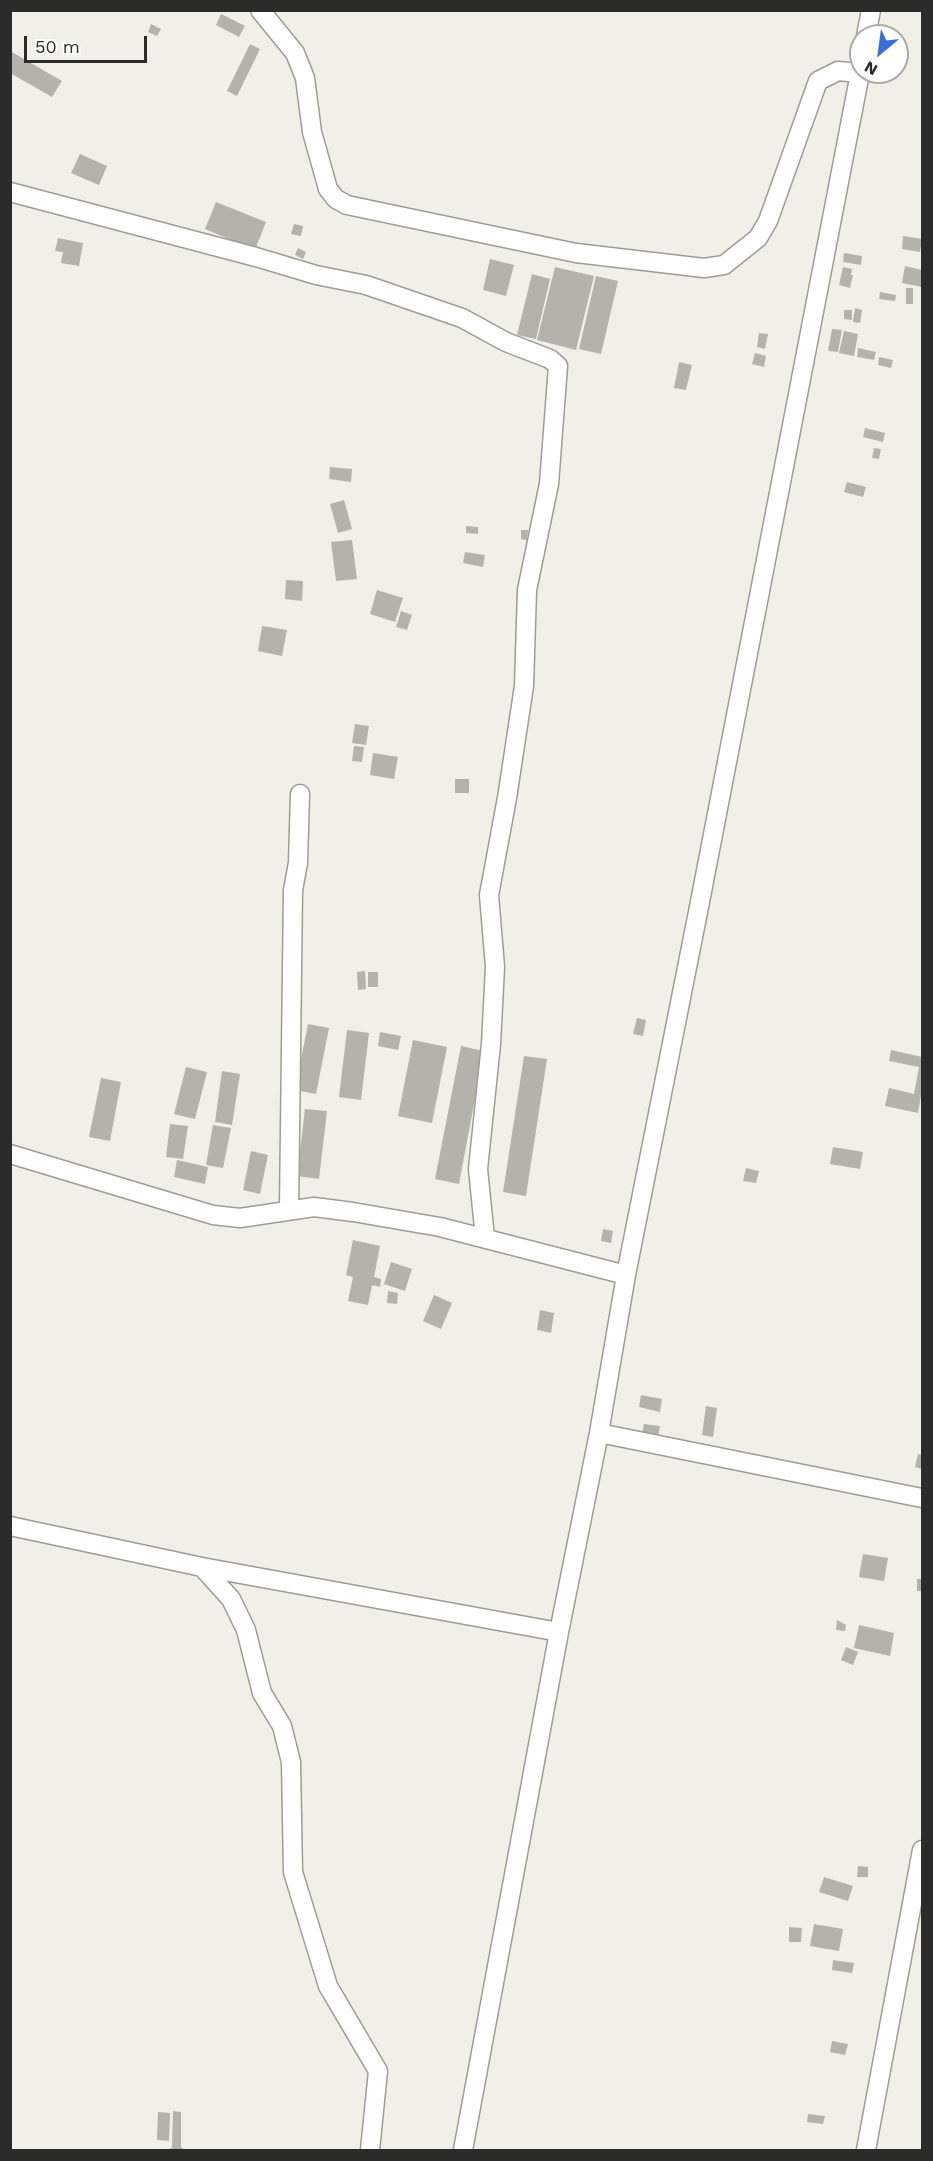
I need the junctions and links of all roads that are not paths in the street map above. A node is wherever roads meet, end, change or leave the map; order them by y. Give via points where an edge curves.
1 (261, 10) edge
2 (849, 71) edge
3 (858, 84) edge
4 (10, 192) edge
5 (300, 794) dead end
6 (10, 1154) edge
7 (289, 1209) junction
8 (485, 1238) junction
9 (626, 1275) junction
10 (599, 1433) junction
11 (922, 1498) edge
12 (10, 1526) edge
13 (202, 1566) junction
14 (559, 1632) junction
15 (922, 1850) edge
16 (370, 2151) edge
17 (463, 2151) edge
18 (866, 2151) edge

1 - 2 street via 295,53 305,78 312,132 328,189 336,199 347,205 576,253 704,268 724,265 758,238 768,221 818,81 838,71
3 - 9 street
4 - 8 street via 366,285 462,318 558,366 549,484 527,590 524,686 489,895 495,968 478,1169
5 - 7 street via 298,863 293,890
6 - 7 street via 213,1215 240,1218
7 - 8 street via 314,1207 353,1212
8 - 9 street
9 - 10 street
10 - 11 street
10 - 14 street
12 - 13 street
13 - 14 street
13 - 16 street via 231,1599 246,1630 262,1693 282,1726 291,1762 293,1872 328,1986 378,2071
14 - 17 street
15 - 18 street

